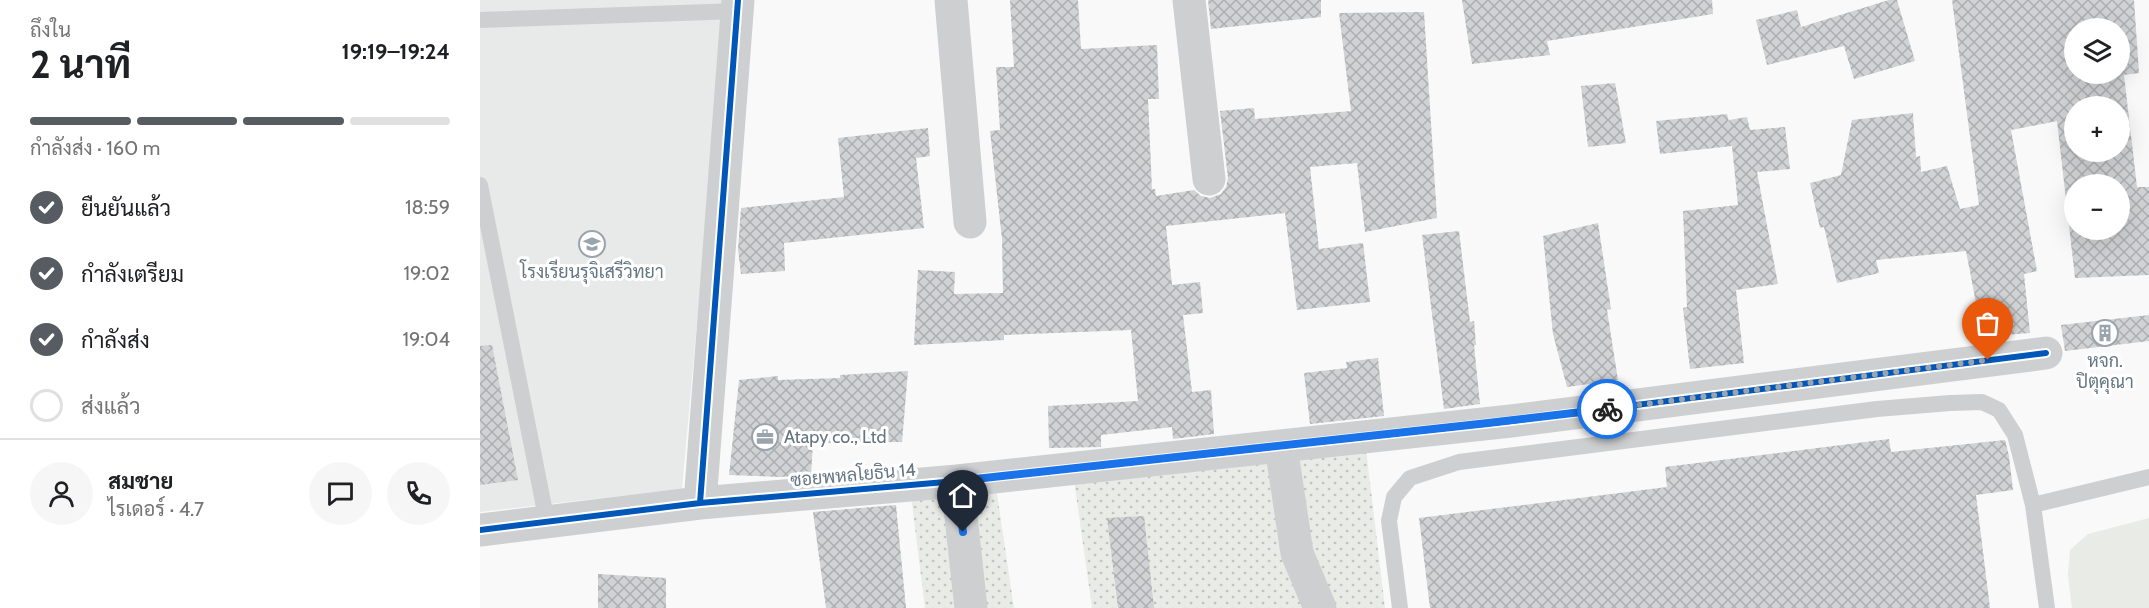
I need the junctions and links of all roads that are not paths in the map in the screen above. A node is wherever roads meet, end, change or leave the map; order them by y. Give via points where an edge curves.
1 (951, 0) edge
2 (1189, 0) edge
3 (741, 3) edge
4 (480, 20) edge
5 (1209, 179) dead end
6 (480, 185) edge
7 (970, 222) dead end
8 (2046, 353) dead end
9 (1281, 446) junction
10 (2149, 477) edge
11 (957, 481) junction
12 (700, 503) junction
13 (2033, 505) junction
14 (547, 522) junction
15 (480, 530) edge
16 (971, 608) edge
17 (1320, 608) edge
18 (1400, 608) edge
19 (2047, 608) edge

1 - 7 street
2 - 5 street
3 - 4 lane
3 - 12 street
6 - 14 lane
8 - 9 street, ซอยพหลโยธิน 14
9 - 11 street, ซอยพหลโยธิน 14
9 - 17 street via 1297,553
10 - 13 lane
11 - 12 street, ซอยพหลโยธิน 14
11 - 16 street
12 - 14 street, ซอยพหลโยธิน 14
13 - 18 lane via 2015,435 1999,410 1982,402 1877,410 1460,462 1410,478 1394,496 1389,521
13 - 19 lane
14 - 15 street, ซอยพหลโยธิน 14

